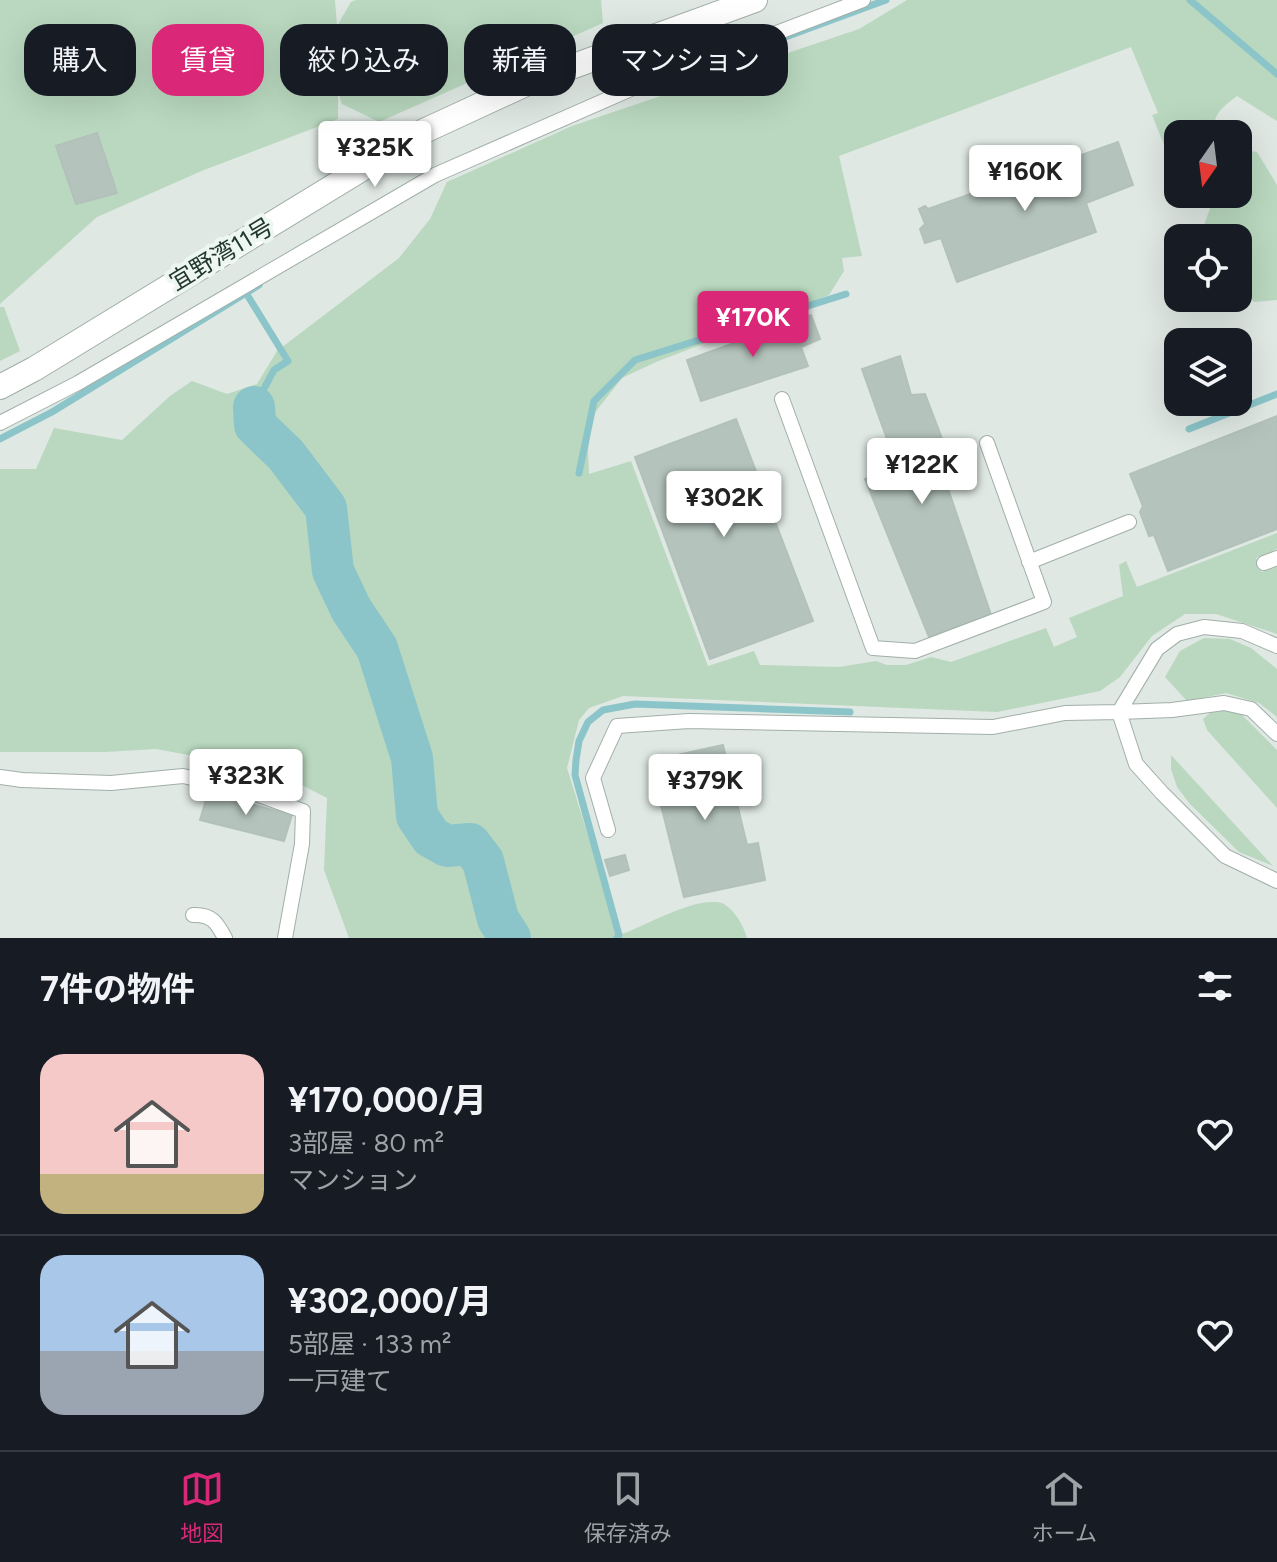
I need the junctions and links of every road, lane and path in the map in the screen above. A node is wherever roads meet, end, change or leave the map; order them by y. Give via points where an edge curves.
1 (755, 0) edge
2 (863, 0) edge
3 (0, 387) edge
4 (782, 399) dead end
5 (0, 423) edge
6 (987, 443) dead end
7 (1129, 522) dead end
8 (1029, 562) junction
9 (1277, 646) edge
10 (1119, 712) junction
11 (1277, 734) edge
12 (0, 777) edge
13 (608, 830) dead end
14 (1277, 881) edge
15 (193, 915) dead end
16 (225, 938) edge
17 (285, 938) edge

1 - 3 street, 宜野湾11号 via 530,82 424,131
2 - 5 lane via 640,85 435,175
4 - 8 lane via 873,648 915,651 1044,602
6 - 8 lane
7 - 8 lane
9 - 10 lane via 1242,631 1204,627 1177,634 1157,649
10 - 11 lane via 1224,703 1251,709
10 - 13 lane via 1065,713 993,727 689,721 617,726 593,778
10 - 14 lane via 1136,764 1170,801 1225,856
12 - 17 lane via 111,783 183,776 303,811
15 - 16 lane via 215,920

